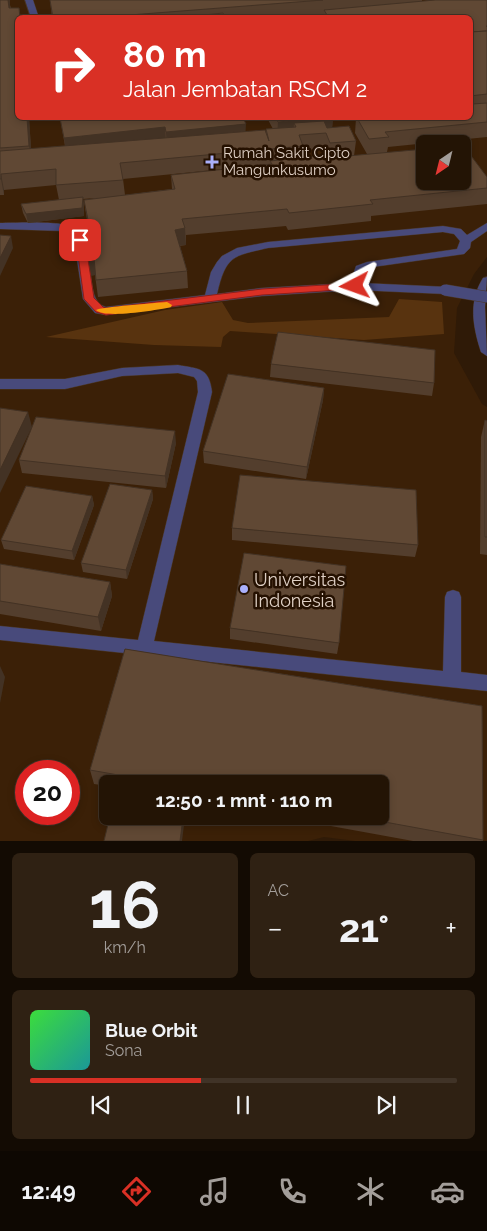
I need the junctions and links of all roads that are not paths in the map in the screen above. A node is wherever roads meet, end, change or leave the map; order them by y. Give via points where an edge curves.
1 (29, 0) edge
2 (34, 15) edge
3 (0, 226) edge
4 (487, 226) edge
5 (466, 242) junction
6 (487, 281) edge
7 (355, 286) junction
8 (487, 297) edge
9 (210, 299) junction
10 (487, 352) edge
11 (0, 384) edge
12 (453, 597) dead end
13 (0, 633) edge
14 (144, 648) junction
15 (452, 680) junction
16 (487, 683) edge

1 - 2 street
3 - 9 street via 65,228 75,233 80,240 89,299 99,310 127,310
4 - 5 street
5 - 7 street via 460,252 360,268
5 - 9 street via 457,232 443,229 245,249 230,254 216,269
6 - 10 street via 478,311
7 - 8 street, bridge via 446,290
7 - 9 street
11 - 14 street via 65,384 122,372 178,369 198,373 204,380 205,392
12 - 15 street
13 - 14 street
14 - 15 street
15 - 16 street

